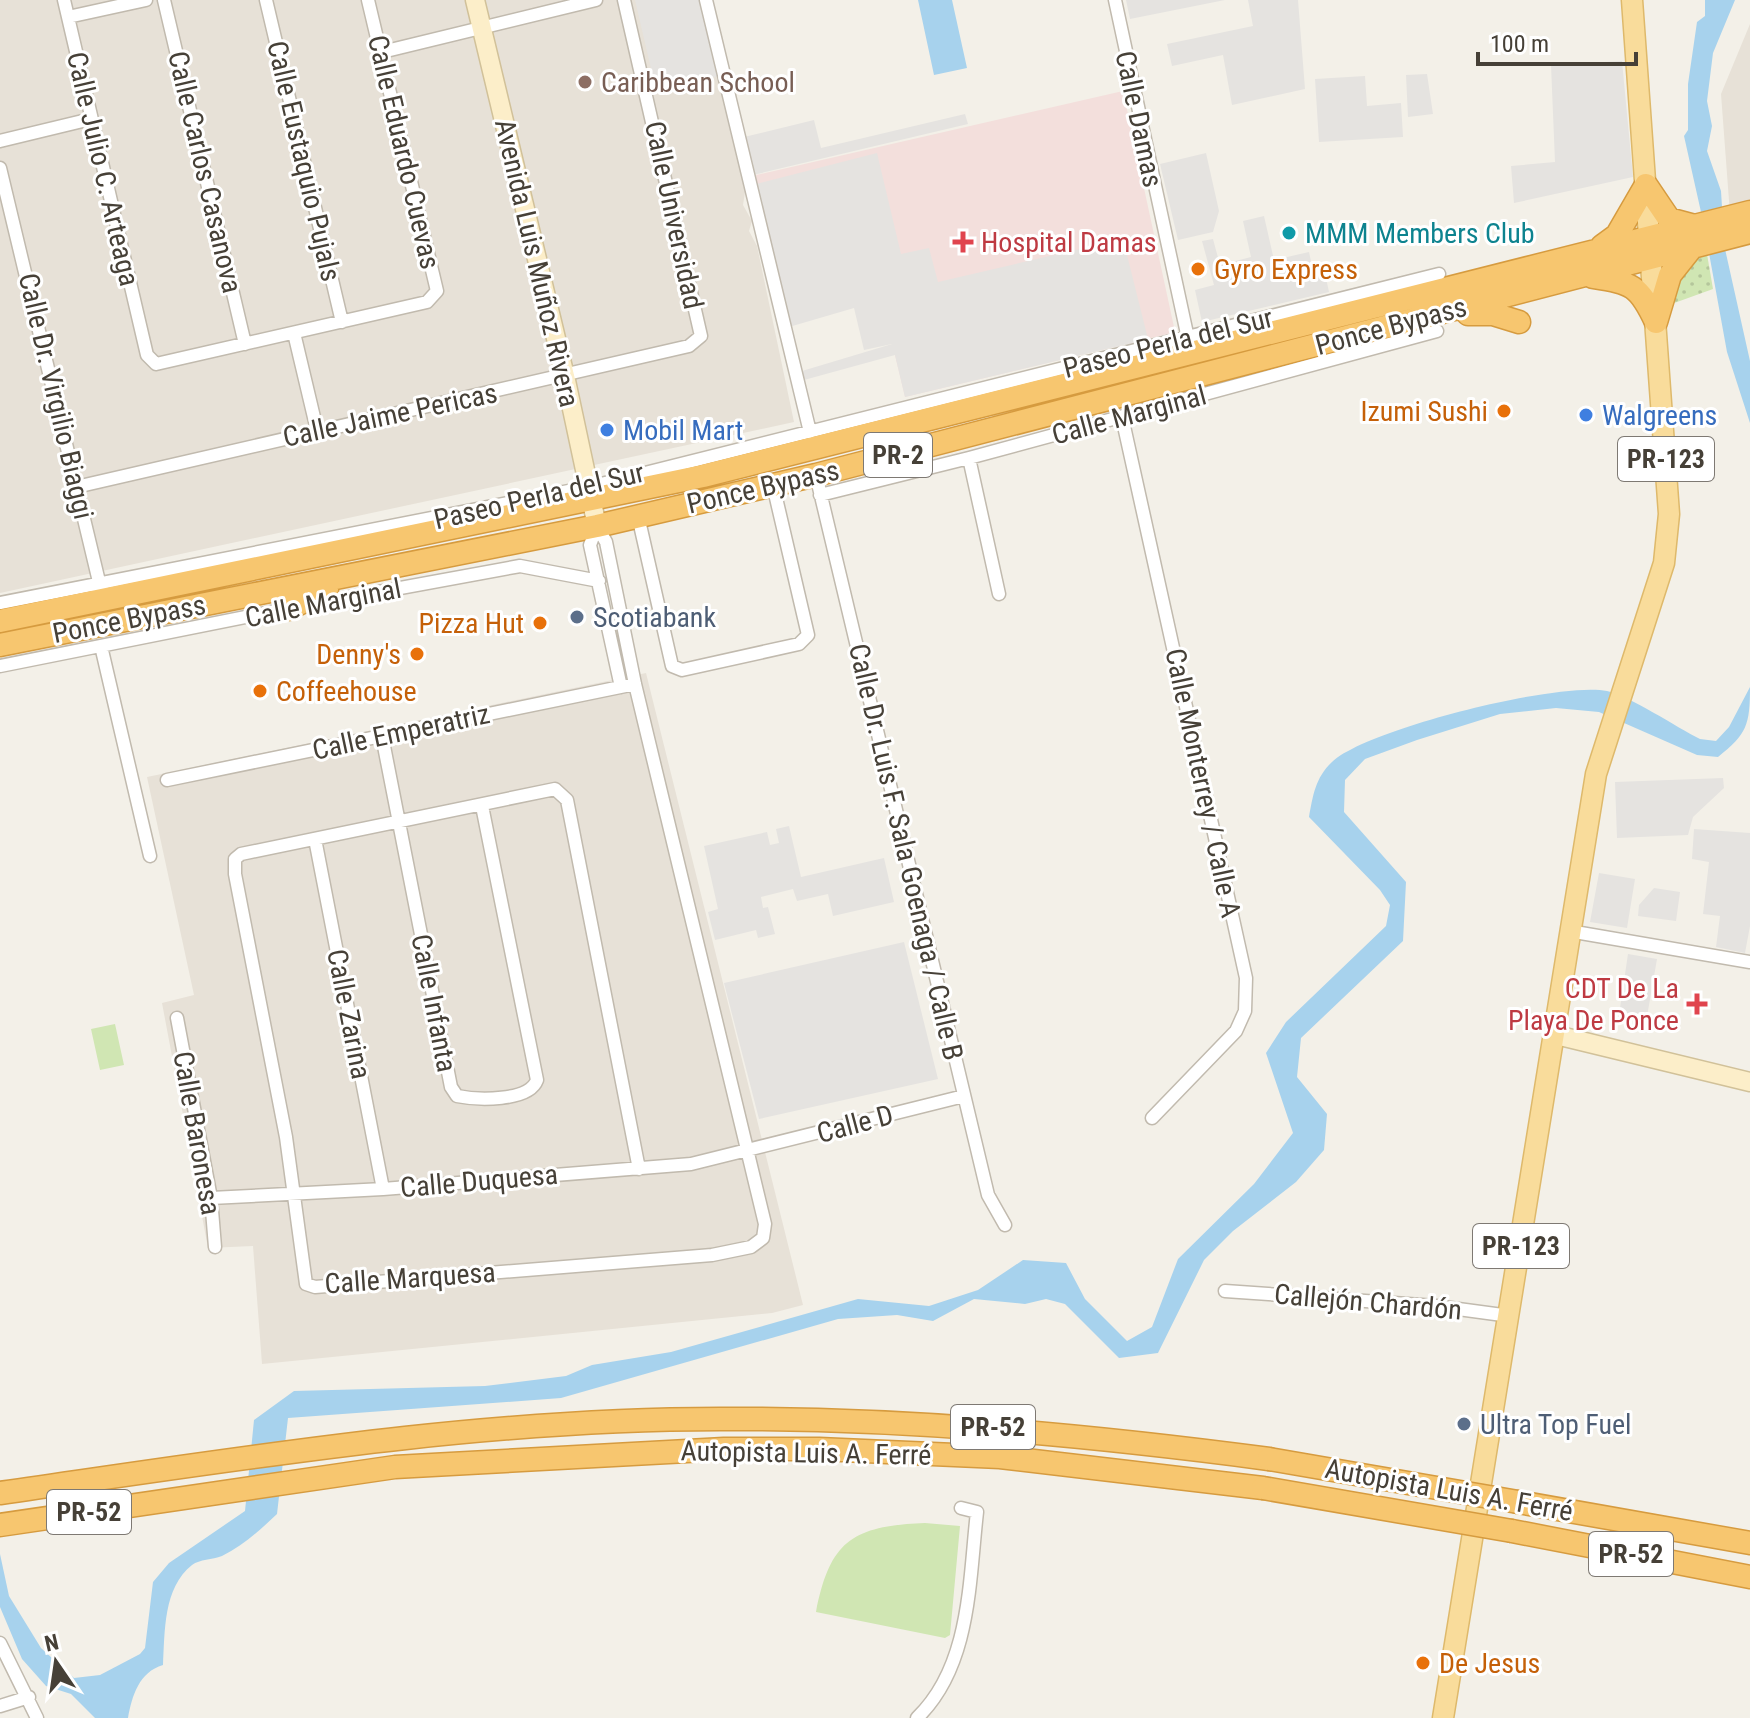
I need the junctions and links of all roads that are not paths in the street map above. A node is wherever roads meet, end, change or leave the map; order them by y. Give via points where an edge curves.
1 (64, 0) edge
2 (146, 0) edge
3 (164, 0) edge
4 (266, 0) edge
5 (368, 0) edge
6 (475, 0) edge
7 (596, 0) edge
8 (624, 0) edge
9 (706, 0) edge
10 (1115, 0) edge
11 (1632, 0) edge
12 (68, 17) junction
13 (481, 28) junction
14 (382, 52) junction
15 (91, 119) junction
16 (0, 141) edge
17 (0, 168) edge
18 (1646, 185) junction
19 (1750, 212) edge
20 (1750, 232) edge
21 (1694, 236) junction
22 (1650, 247) junction
23 (1596, 250) junction
24 (1439, 274) joint
25 (1583, 276) junction
26 (1482, 278) junction
27 (342, 322) junction
28 (1438, 322) junction
29 (1519, 322) dead end
30 (1656, 322) junction
31 (294, 333) junction
32 (701, 336) joint
33 (245, 344) junction
34 (1190, 346) junction
35 (565, 376) junction
36 (1197, 378) junction
37 (1122, 417) junction
38 (317, 430) junction
39 (810, 432) junction
40 (731, 452) junction
41 (780, 458) junction
42 (969, 458) junction
43 (773, 485) junction
44 (818, 485) junction
45 (76, 487) junction
46 (591, 494) junction
47 (638, 516) junction
48 (597, 526) junction
49 (370, 573) junction
50 (599, 581) junction
51 (101, 593) junction
52 (999, 594) dead end
53 (0, 603) edge
54 (289, 609) junction
55 (0, 621) edge
56 (625, 631) junction
57 (609, 634) junction
58 (105, 639) junction
59 (0, 645) edge
60 (0, 666) edge
61 (635, 684) junction
62 (621, 687) junction
63 (382, 736) junction
64 (167, 780) dead end
65 (482, 806) junction
66 (398, 821) junction
67 (315, 839) junction
68 (150, 856) dead end
69 (1569, 931) junction
70 (1750, 962) edge
71 (177, 1018) dead end
72 (1556, 1035) junction
73 (1750, 1082) edge
74 (964, 1096) junction
75 (1152, 1118) dead end
76 (747, 1152) junction
77 (639, 1169) junction
78 (383, 1189) junction
79 (295, 1195) junction
80 (211, 1198) junction
81 (1005, 1225) dead end
82 (215, 1247) dead end
83 (1225, 1291) dead end
84 (1510, 1316) junction
85 (0, 1493) edge
86 (961, 1508) dead end
87 (0, 1525) edge
88 (1750, 1543) edge
89 (1653, 1558) junction
90 (1750, 1577) edge
91 (1750, 1593) edge
92 (0, 1643) edge
93 (29, 1697) junction
94 (0, 1706) edge
95 (37, 1718) edge
96 (917, 1718) edge
97 (1443, 1718) edge

1 - 12 street, Calle Julio C. Arteaga
2 - 12 street
3 - 33 street, Calle Carlos Casanova
4 - 27 street, Calle Eustaquio Pujals
5 - 14 street, Calle Eduardo Cuevas
6 - 13 street, Avenida Luis Muñoz Rivera
7 - 13 street
8 - 32 street, Calle Universidad
9 - 39 street
10 - 34 street, Calle Damas
11 - 18 main road, PR-123
12 - 15 street, Calle Julio C. Arteaga
13 - 14 street
13 - 35 street, Avenida Luis Muñoz Rivera
14 - 27 street, Calle Eduardo Cuevas via 437,291 427,302
15 - 16 street
15 - 33 street, Calle Julio C. Arteaga via 147,358 156,364
17 - 45 street, Calle Dr. Virgilio Biaggi
18 - 21 highway via 1669,219
18 - 22 main road, PR-123
18 - 23 highway via 1617,235
19 - 21 highway, Ponce Bypass / PR-2
20 - 21 highway, Ponce Bypass / PR-2
21 - 22 highway, Ponce Bypass / PR-2
21 - 30 highway via 1670,275
22 - 23 highway, Ponce Bypass / PR-2
22 - 25 highway, Ponce Bypass / PR-2
22 - 30 main road, PR-123
23 - 26 highway, Ponce Bypass / PR-2
24 - 26 highway
24 - 34 street, Paseo Perla del Sur
25 - 28 highway, Ponce Bypass / PR-2
25 - 30 highway via 1628,282 1644,295
26 - 34 highway, Ponce Bypass / PR-2
27 - 31 street
28 - 29 highway via 1493,314
28 - 36 highway, Ponce Bypass / PR-2
28 - 37 street, Calle Marginal
30 - 69 main road, PR-123 via 1669,514 1664,563 1596,774
31 - 33 street
31 - 38 street
32 - 35 street, Calle Jaime Pericas via 689,346
34 - 36 street, Calle Damas
34 - 39 street, Paseo Perla del Sur
34 - 41 highway, Ponce Bypass / PR-2
35 - 38 street, Calle Jaime Pericas
35 - 46 street, Avenida Luis Muñoz Rivera
36 - 44 highway, Ponce Bypass / PR-2
37 - 42 street, Calle Marginal
37 - 75 street, Calle Monterrey / Calle A via 1246,978 1245,1011 1236,1031
38 - 45 street, Calle Jaime Pericas
39 - 40 street, Paseo Perla del Sur
40 - 41 highway
40 - 46 street, Paseo Perla del Sur
41 - 46 highway, Ponce Bypass / PR-2
42 - 44 street, Calle Marginal
42 - 52 street
43 - 44 highway, Ponce Bypass / PR-2
43 - 47 highway, Ponce Bypass / PR-2
43 - 47 street via 808,635 784,648 682,670 672,666
44 - 74 street, Calle Dr. Luis F. Sala Goenaga / Calle B
45 - 51 street, Calle Dr. Virgilio Biaggi
46 - 48 street, Avenida Luis Muñoz Rivera
46 - 51 highway, Ponce Bypass / PR-2
47 - 48 highway, Ponce Bypass / PR-2
48 - 49 highway, Ponce Bypass / PR-2
48 - 50 street via 590,545
48 - 56 street, Calle Marquesa via 606,542
49 - 54 highway
49 - 58 highway, Ponce Bypass / PR-2
50 - 54 street, Calle Marginal via 508,567
50 - 57 street
51 - 53 street
51 - 55 highway, Ponce Bypass / PR-2
51 - 58 street, Calle Dr. Virgilio Biaggi
54 - 58 street, Calle Marginal
56 - 57 street
56 - 61 street, Calle Marquesa
57 - 62 street
58 - 59 highway, Ponce Bypass / PR-2
58 - 60 street, Calle Marginal
58 - 68 street, Calle Dr. Virgilio Biaggi
61 - 62 street, Calle Emperatriz
61 - 76 street, Calle Marquesa
62 - 63 street, Calle Emperatriz
63 - 64 street, Calle Emperatriz
63 - 66 street, Calle Infanta
65 - 66 street, Calle Marquesa
65 - 66 street, Calle Infanta via 537,1080 525,1094 467,1098 457,1096 451,1087
65 - 77 street, Calle Marquesa via 555,789 567,800
66 - 67 street, Calle Marquesa
67 - 78 street, Calle Zarina
67 - 79 street, Calle Marquesa via 235,859
69 - 70 street
69 - 72 main road, PR-123
71 - 80 street, Calle Baronesa
72 - 73 street
72 - 84 main road, PR-123
74 - 76 street, Calle D
74 - 81 street, Calle Dr. Luis F. Sala Goenaga / Calle B via 988,1195
76 - 77 street, Calle Duquesa
76 - 79 street, Calle Marquesa via 765,1224 763,1238 751,1247 712,1255 315,1287 304,1278
77 - 78 street, Calle Duquesa
78 - 79 street, Calle Duquesa
79 - 80 street, Calle Duquesa
80 - 82 street, Calle Baronesa
83 - 84 street, Callejón Chardón
84 - 97 main road, PR-123
85 - 88 highway, Autopista Luis A. Ferré / PR-52, bridge via 447,1433 717,1418 1004,1428 1269,1459
86 - 96 street via 977,1512 962,1635 947,1675
87 - 89 highway, Autopista Luis A. Ferré / PR-52, bridge via 395,1467 724,1449 819,1449 1000,1457 1263,1488
89 - 90 highway, Autopista Luis A. Ferré / PR-52
89 - 91 highway via 1677,1575
92 - 93 street
93 - 94 street
93 - 95 street

